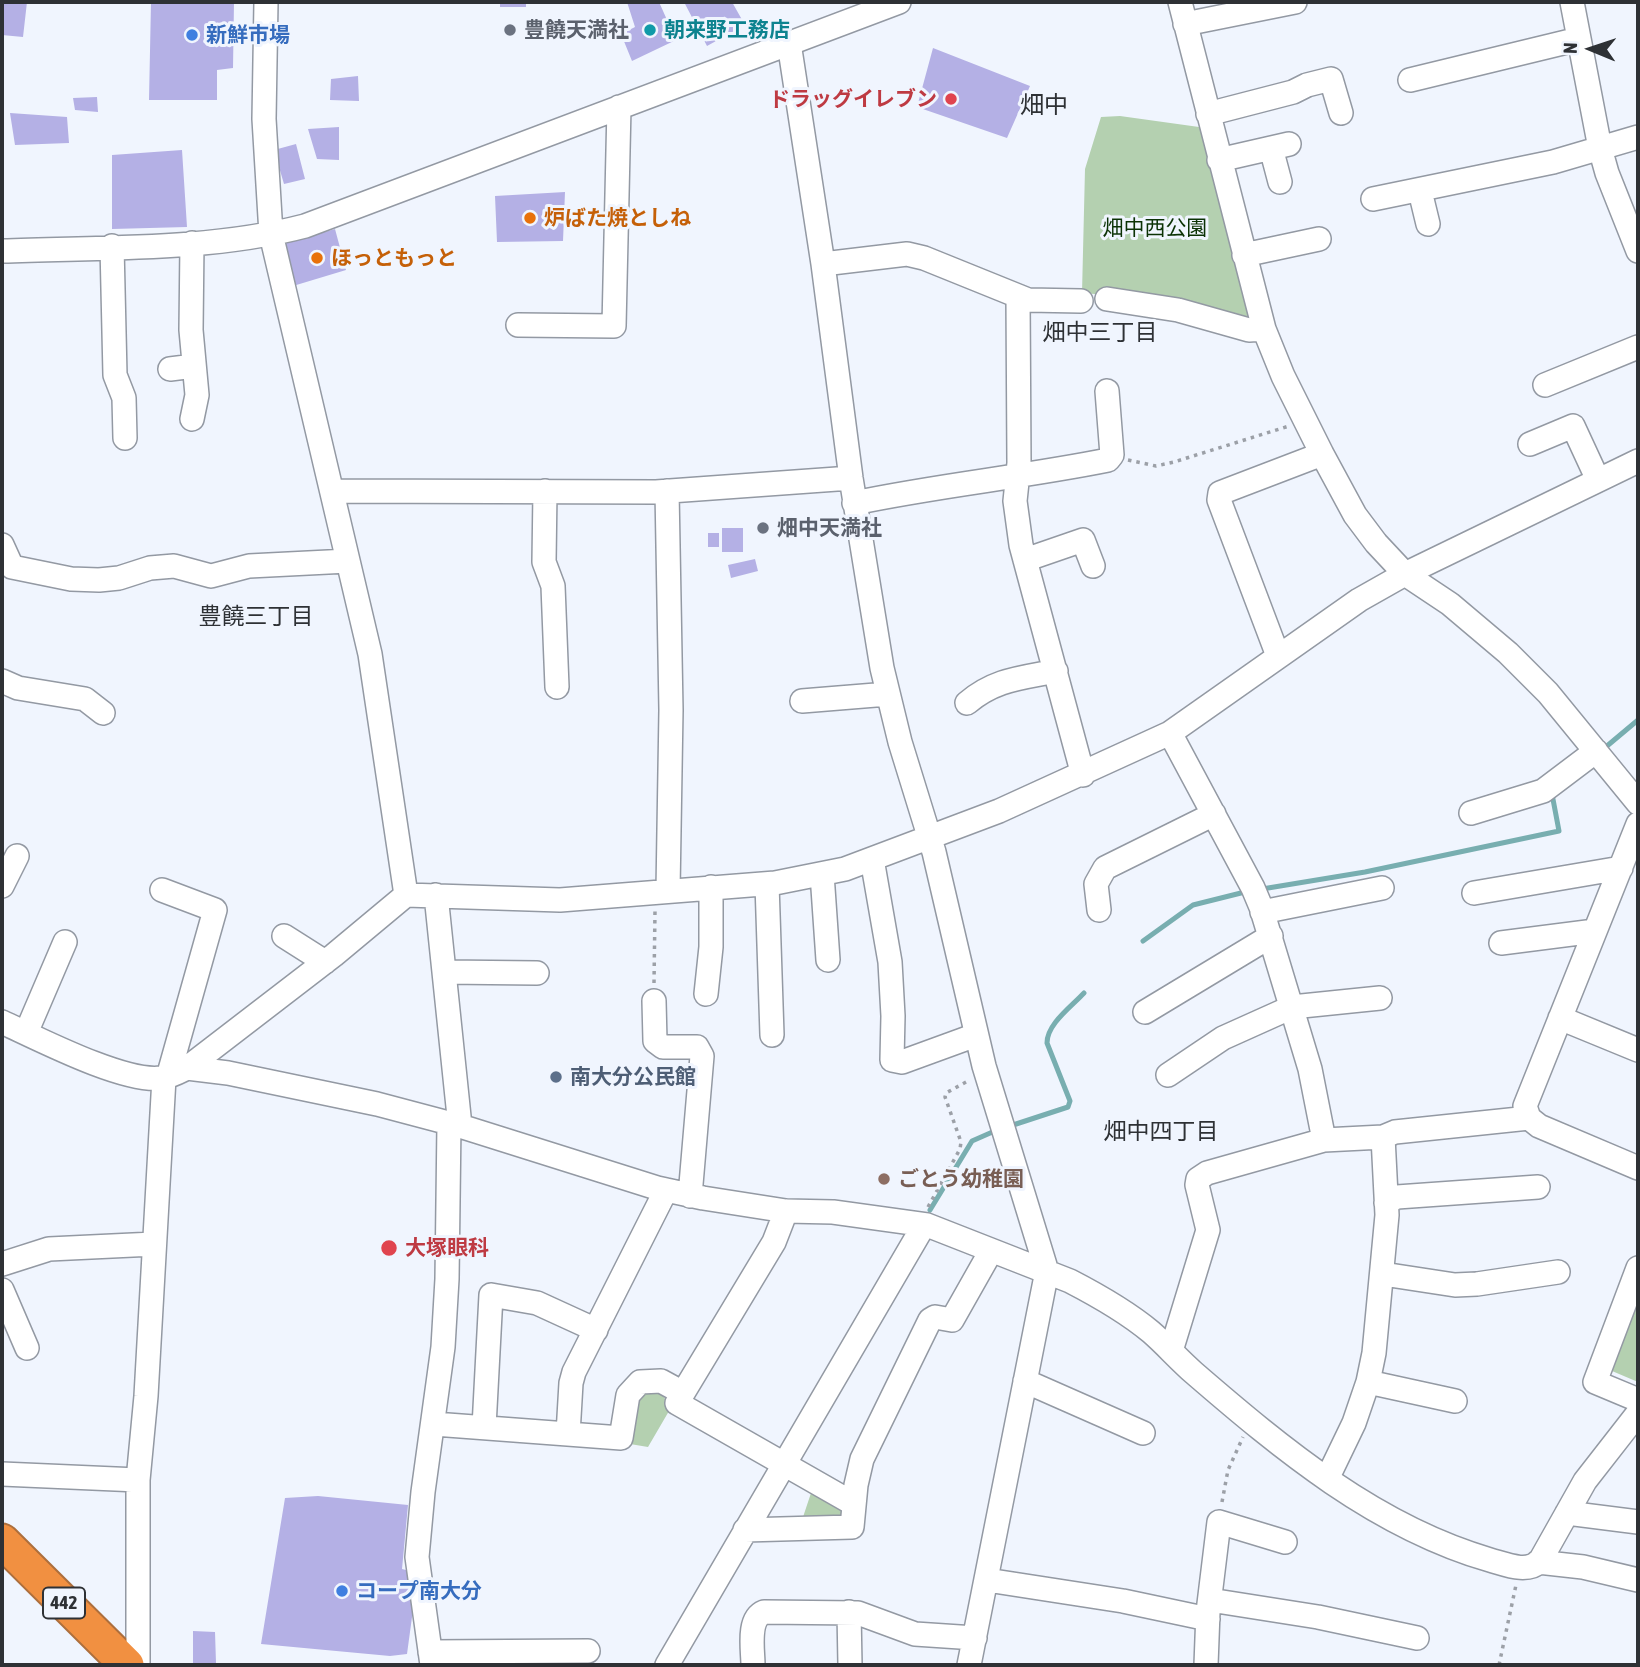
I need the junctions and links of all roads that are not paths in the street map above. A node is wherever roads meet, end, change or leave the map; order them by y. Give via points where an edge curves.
1 (267, 2) edge
2 (899, 2) edge
3 (1295, 2) edge
4 (1572, 2) edge
5 (1183, 13) edge
6 (1579, 39) junction
7 (789, 43) junction
8 (1409, 80) dead end
9 (619, 107) junction
10 (1341, 113) dead end
11 (1208, 114) junction
12 (1638, 137) edge
13 (1600, 148) junction
14 (1219, 160) junction
15 (1280, 182) dead end
16 (1420, 191) junction
17 (1373, 199) dead end
18 (1427, 224) dead end
19 (271, 234) junction
20 (1319, 239) dead end
21 (192, 243) junction
22 (112, 246) junction
23 (2, 251) edge
24 (1638, 251) edge
25 (1244, 255) junction
26 (823, 264) junction
27 (1018, 297) junction
28 (1107, 299) dead end
29 (1082, 301) dead end
30 (518, 325) dead end
31 (1264, 329) junction
32 (1638, 347) edge
33 (194, 366) junction
34 (170, 369) dead end
35 (1545, 385) dead end
36 (1107, 391) dead end
37 (192, 419) dead end
38 (125, 438) dead end
39 (1531, 444) dead end
40 (1322, 454) junction
41 (1638, 461) edge
42 (1017, 476) junction
43 (850, 478) junction
44 (1598, 480) junction
45 (332, 491) junction
46 (545, 491) junction
47 (667, 491) junction
48 (854, 503) junction
49 (1026, 560) junction
50 (348, 561) junction
51 (5, 562) edge
52 (1093, 566) dead end
53 (1405, 574) junction
54 (1279, 656) junction
55 (1056, 671) junction
56 (2, 681) edge
57 (558, 687) dead end
58 (888, 694) junction
59 (803, 701) dead end
60 (967, 703) dead end
61 (103, 713) dead end
62 (1170, 733) junction
63 (1596, 751) junction
64 (1083, 775) junction
65 (1638, 803) edge
66 (1471, 813) dead end
67 (1214, 814) junction
68 (1638, 824) edge
69 (929, 836) junction
70 (17, 856) dead end
71 (872, 859) junction
72 (1621, 867) junction
73 (822, 874) junction
74 (767, 884) junction
75 (2, 886) edge
76 (711, 887) junction
77 (1382, 888) dead end
78 (162, 890) dead end
79 (662, 890) junction
80 (1474, 893) dead end
81 (407, 895) junction
82 (436, 895) junction
83 (1099, 910) dead end
84 (1262, 912) junction
85 (1595, 931) junction
86 (284, 936) dead end
87 (1271, 936) junction
88 (65, 943) dead end
89 (1501, 943) dead end
90 (828, 960) dead end
91 (325, 961) junction
92 (444, 972) junction
93 (537, 973) dead end
94 (706, 994) dead end
95 (1380, 998) dead end
96 (654, 1001) road end
97 (1292, 1007) junction
98 (1145, 1012) dead end
99 (1560, 1018) junction
100 (2, 1022) edge
101 (26, 1033) junction
102 (772, 1035) dead end
103 (976, 1035) junction
104 (1638, 1050) edge
105 (173, 1074) junction
106 (1168, 1075) dead end
107 (1527, 1110) junction
108 (454, 1124) junction
109 (1383, 1138) junction
110 (1324, 1140) junction
111 (1638, 1168) edge
112 (1538, 1187) dead end
113 (666, 1190) junction
114 (690, 1196) junction
115 (1386, 1203) junction
116 (786, 1211) junction
117 (921, 1224) junction
118 (154, 1244) junction
119 (991, 1251) junction
120 (2, 1264) edge
121 (1638, 1268) edge
122 (1046, 1271) junction
123 (1558, 1272) dead end
124 (1383, 1274) junction
125 (2, 1290) edge
126 (596, 1330) junction
127 (27, 1348) dead end
128 (1171, 1351) junction
129 (1025, 1381) junction
130 (1368, 1382) junction
131 (683, 1393) junction
132 (1455, 1401) dead end
133 (1638, 1401) edge
134 (1638, 1413) edge
135 (434, 1424) junction
136 (484, 1427) junction
137 (1143, 1433) dead end
138 (568, 1434) junction
139 (783, 1465) junction
140 (2, 1474) edge
141 (1327, 1479) junction
142 (138, 1480) junction
143 (854, 1504) junction
144 (1566, 1513) junction
145 (1638, 1522) edge
146 (745, 1530) junction
147 (2, 1541) edge
148 (1285, 1542) dead end
149 (1529, 1565) junction
150 (986, 1580) junction
151 (1638, 1580) edge
152 (1209, 1609) junction
153 (849, 1612) junction
154 (975, 1638) junction
155 (1417, 1638) dead end
156 (588, 1651) dead end
157 (431, 1659) edge
158 (127, 1665) edge
159 (138, 1665) edge
160 (667, 1665) edge
161 (753, 1665) edge
162 (850, 1665) edge
163 (969, 1665) edge
164 (1206, 1665) edge

1 - 19 street via 264,119
2 - 7 street
3 - 5 street
4 - 6 street
5 - 11 street
6 - 8 street
6 - 13 street
7 - 9 street
7 - 26 street
9 - 19 street via 305,226
9 - 30 street via 614,326
10 - 11 street via 1331,79
11 - 14 street
12 - 13 street
13 - 16 street
13 - 24 street
14 - 15 street via 1280,146
14 - 25 street
16 - 17 street
16 - 18 street
19 - 21 street
19 - 45 street
20 - 25 street
21 - 22 street
21 - 33 street
22 - 23 street
22 - 38 street via 115,375 124,398
25 - 31 street
26 - 27 street via 907,254
26 - 43 street
27 - 29 street
27 - 42 street
28 - 31 street via 1178,310 1249,330
31 - 40 street
32 - 35 street
33 - 34 street
33 - 37 street via 197,395
36 - 42 street via 1112,455 1108,460
39 - 44 street via 1573,426
40 - 53 street via 1355,515
40 - 54 street via 1220,493
41 - 44 street
42 - 48 street
42 - 49 street via 1015,501
43 - 47 street
43 - 48 street
44 - 53 street
45 - 46 street
45 - 50 street
46 - 47 street
46 - 57 street via 544,562 553,586
47 - 79 street via 671,710
48 - 58 street
49 - 52 street via 1083,540
49 - 55 street
50 - 51 street via 249,566 211,576 174,566 99,580 71,579
50 - 81 street via 370,654
53 - 54 street
53 - 63 street via 1450,604 1508,653
54 - 62 street
55 - 60 street via 983,689
55 - 64 street
56 - 61 street via 85,699
58 - 59 street
58 - 69 street
62 - 64 street
62 - 67 street
63 - 65 street
63 - 66 street via 1543,791
64 - 69 street
67 - 83 street via 1105,868 1096,884
67 - 84 street
68 - 72 street
69 - 71 street
69 - 103 street
70 - 75 street
71 - 73 street
71 - 103 street via 890,962 892,1060 902,1062
72 - 80 street
72 - 85 street
73 - 74 street
73 - 90 street
74 - 76 street
74 - 102 street
76 - 79 street
76 - 94 street
77 - 84 street
78 - 105 street via 215,910
79 - 82 street via 559,900
81 - 82 street
81 - 91 street
82 - 92 street
84 - 87 street
85 - 89 street
85 - 99 street
86 - 91 street
87 - 97 street
87 - 98 street
88 - 101 street
91 - 105 street
92 - 93 street
92 - 108 street
95 - 97 street
96 - 114 street via 655,1041 663,1047 697,1047 702,1056
97 - 106 street via 1223,1038
97 - 110 street
99 - 104 street
99 - 107 street
100 - 101 street
101 - 105 street via 120,1073 142,1079
103 - 122 street
105 - 108 street via 228,1073
105 - 118 street
107 - 109 street via 1395,1132
107 - 111 street via 1539,1126
108 - 113 street
108 - 135 street via 446,1304
109 - 110 street
109 - 115 street
110 - 128 street via 1198,1179 1208,1230
112 - 115 street via 1397,1197
113 - 114 street
113 - 126 street
114 - 116 street
115 - 124 street
116 - 117 street via 834,1212
116 - 131 street via 774,1241
117 - 119 street
117 - 139 street
118 - 120 street via 49,1249
118 - 142 street
119 - 122 street
119 - 143 street via 952,1320 930,1320 862,1459
121 - 133 street via 1595,1382
122 - 128 street via 1123,1311
122 - 129 street
123 - 124 street via 1455,1285
124 - 130 street
125 - 127 street
126 - 136 street via 537,1303 491,1295
126 - 138 street via 571,1383
128 - 141 street
129 - 137 street
129 - 150 street
130 - 132 street
130 - 141 street
131 - 138 street via 661,1381 640,1382 628,1395 621,1438
131 - 139 street via 677,1404
134 - 144 street
135 - 136 street
135 - 157 street via 417,1557
136 - 138 street
139 - 143 street
139 - 146 street
140 - 142 street
141 - 149 street via 1376,1511 1443,1545
142 - 159 street
143 - 146 street via 852,1527
144 - 145 street
144 - 149 street
146 - 160 street
147 - 158 highway, 442
148 - 152 street via 1219,1522
149 - 151 street via 1583,1567
150 - 152 street
150 - 154 street
152 - 155 street via 1318,1617
152 - 164 street
153 - 154 street via 915,1634
153 - 161 street via 760,1613 754,1626
153 - 162 street
154 - 163 street
156 - 157 street

